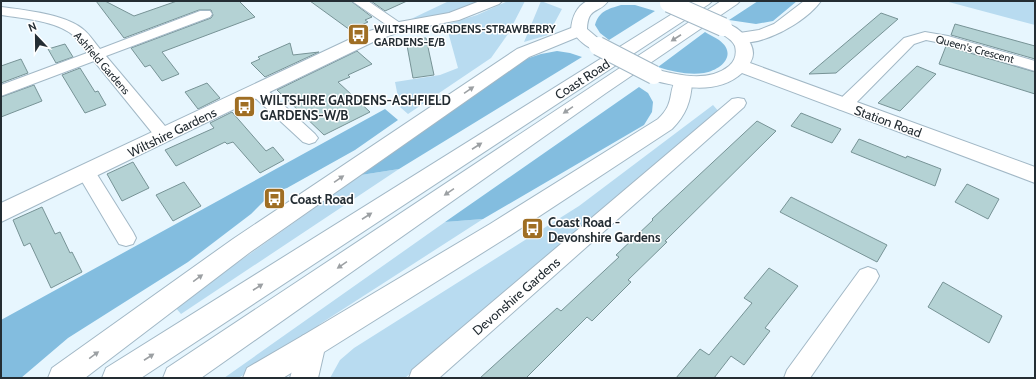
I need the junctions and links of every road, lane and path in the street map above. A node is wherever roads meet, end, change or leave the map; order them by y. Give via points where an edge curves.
1 (359, 1) edge
2 (494, 1) edge
3 (704, 1) edge
4 (732, 1) edge
5 (813, 1) edge
6 (667, 2) edge
7 (588, 3) edge
8 (1, 11) edge
9 (206, 14) dead end
10 (399, 27) junction
11 (579, 30) junction
12 (739, 38) junction
13 (96, 55) junction
14 (741, 66) junction
15 (1035, 66) edge
16 (683, 82) junction
17 (1, 91) edge
18 (258, 91) junction
19 (738, 103) dead end
20 (844, 105) junction
21 (164, 136) junction
22 (310, 138) dead end
23 (86, 173) junction
24 (1035, 175) edge
25 (1, 213) edge
26 (126, 238) dead end
27 (868, 276) dead end
28 (312, 345) junction
29 (62, 378) edge
30 (116, 378) edge
31 (177, 378) edge
32 (257, 378) edge
33 (304, 378) edge
34 (421, 378) edge
35 (796, 378) edge

1 - 10 street
2 - 10 main road, Wiltshire Gardens via 453,17
30 -> 3 main road, Coast Road
4 -> 31 main road, Coast Road
5 - 12 main road via 785,26 765,34
6 - 12 main road, bridge via 723,27
7 - 11 main road via 579,19
8 - 13 street, Ashfield Gardens via 46,19 71,28 78,32
9 - 13 street
10 - 18 main road, Wiltshire Gardens via 369,37
11 - 16 main road, bridge via 598,46 654,76
29 -> 11 main road via 241,246 523,53
12 - 14 main road via 745,52
13 - 17 street
13 - 21 street, Ashfield Gardens
14 - 16 main road via 726,77 709,81
14 - 20 main road, Station Road
15 - 20 street, Queen's Crescent via 944,39 925,36 909,41
16 - 28 main road via 679,109 665,124
18 - 21 main road, Wiltshire Gardens
18 - 22 street
19 - 34 street, Devonshire Gardens
20 - 24 main road, Station Road
21 - 23 main road, Wiltshire Gardens
23 - 25 main road, Wiltshire Gardens
23 - 26 street
27 - 35 street
28 - 32 main road
28 - 33 main road

